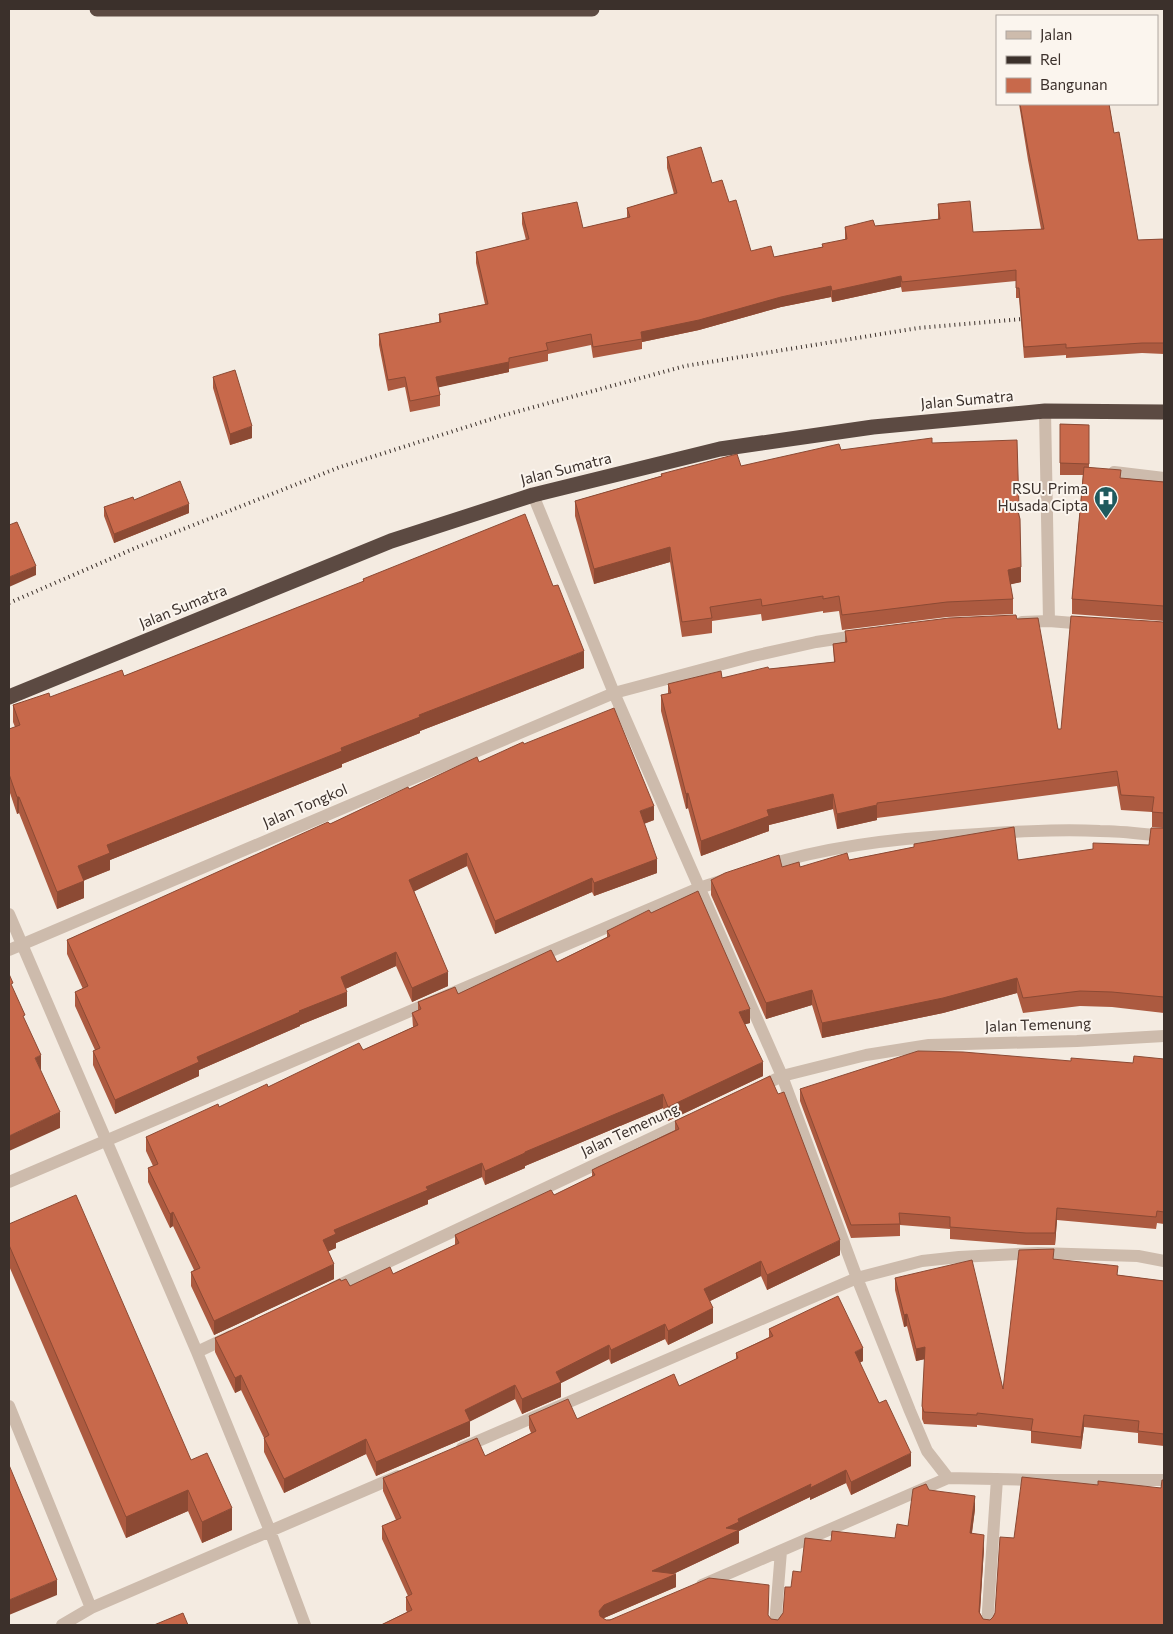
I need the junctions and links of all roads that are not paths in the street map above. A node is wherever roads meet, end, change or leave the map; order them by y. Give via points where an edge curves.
1 (96, 9) edge
2 (592, 9) edge
3 (1045, 411) junction
4 (1164, 412) edge
5 (1114, 472) edge
6 (1164, 478) edge
7 (533, 495) junction
8 (1049, 621) junction
9 (1012, 622) edge
10 (1098, 625) edge
11 (871, 634) edge
12 (614, 693) junction
13 (9, 698) edge
14 (1164, 836) edge
15 (754, 870) edge
16 (736, 876) edge
17 (699, 888) junction
18 (9, 914) edge
19 (22, 944) junction
20 (9, 950) edge
21 (1164, 1036) edge
22 (782, 1076) junction
23 (746, 1093) edge
24 (701, 1115) edge
25 (105, 1141) junction
26 (9, 1182) edge
27 (1164, 1261) edge
28 (857, 1278) junction
29 (323, 1293) edge
30 (242, 1331) edge
31 (197, 1352) junction
32 (9, 1406) edge
33 (12, 1425) edge
34 (454, 1452) edge
35 (408, 1472) edge
36 (948, 1478) junction
37 (997, 1479) junction
38 (1164, 1480) edge
39 (270, 1531) junction
40 (781, 1551) junction
41 (689, 1590) edge
42 (91, 1608) junction
43 (62, 1625) edge
44 (305, 1625) edge
45 (775, 1625) edge
46 (987, 1625) edge

1 - 2 highway
3 - 4 highway, Jalan Sumatra
3 - 7 highway, Jalan Sumatra via 873,427 720,449
3 - 8 street
5 - 6 street
7 - 12 street
7 - 13 highway, Jalan Sumatra via 391,541
8 - 9 street
8 - 10 street
11 - 12 street, Jalan Tongkol via 753,656
12 - 17 street
12 - 19 street, Jalan Tongkol
14 - 15 street via 1100,830 921,837 850,846 791,858
16 - 17 street
17 - 22 street
17 - 25 street
18 - 19 street
19 - 20 street, Jalan Tongkol
19 - 25 street
21 - 22 street, Jalan Temenung via 929,1044 866,1055
22 - 23 street, Jalan Temenung
22 - 28 street
24 - 29 street, Jalan Temenung
25 - 26 street
25 - 31 street
27 - 28 street via 1138,1256 1038,1253 959,1257 922,1260
28 - 34 street
28 - 36 street via 928,1451
30 - 31 street
31 - 39 street
32 - 33 street
33 - 42 street
35 - 39 street
36 - 37 street
36 - 40 street
37 - 38 street
37 - 46 street
39 - 42 street
39 - 44 street
40 - 41 street
40 - 45 street
42 - 43 street

